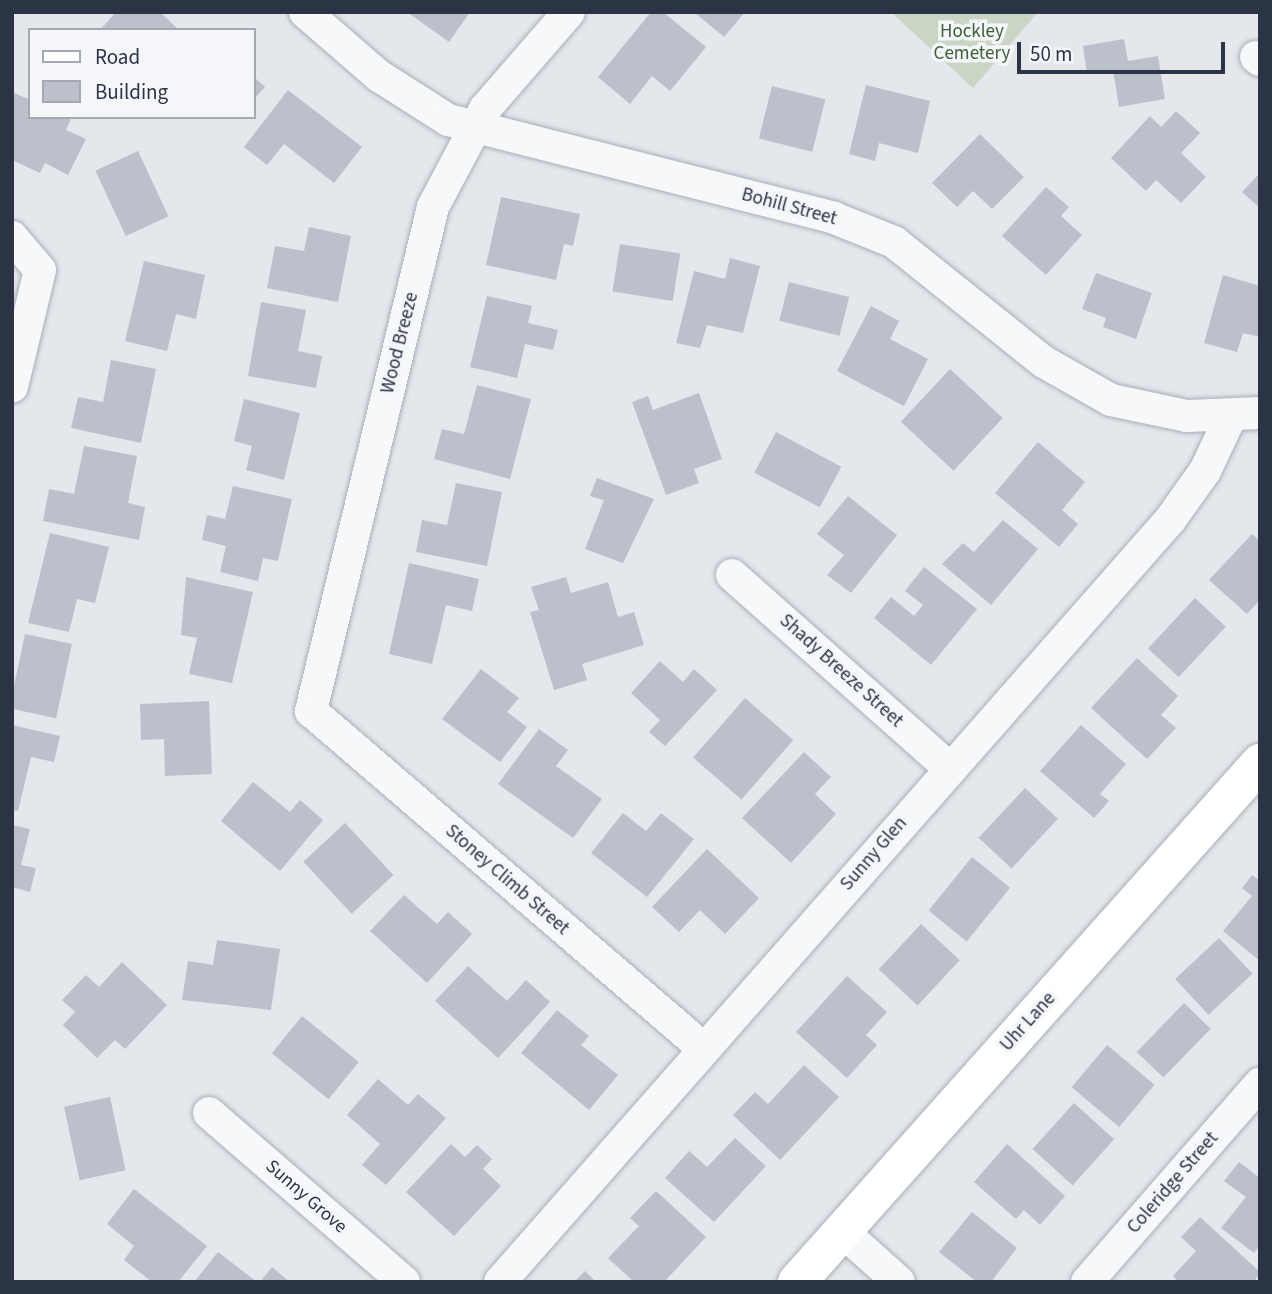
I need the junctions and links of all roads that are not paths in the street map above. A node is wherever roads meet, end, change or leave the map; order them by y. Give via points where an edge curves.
1 (305, 12) edge
2 (569, 12) edge
3 (473, 128) junction
4 (12, 237) edge
5 (12, 387) edge
6 (1245, 414) edge
7 (732, 575) dead end
8 (311, 710) joint
9 (1260, 762) edge
10 (949, 768) junction
11 (703, 1048) junction
12 (1260, 1084) edge
13 (209, 1113) dead end
14 (842, 1231) junction
15 (404, 1282) edge
16 (500, 1282) edge
17 (797, 1282) edge
18 (899, 1282) edge
19 (1087, 1282) edge

1 - 3 street, Bohill Street via 413,100
2 - 3 street, Wood Breeze
3 - 6 street, Bohill Street via 865,228 922,259 1065,377 1136,408
3 - 8 street, Wood Breeze via 433,207
4 - 5 street via 40,270
6 - 10 street, Sunny Glen via 1170,520
7 - 10 street, Shady Breeze Street
8 - 11 street, Stoney Climb Street
9 - 14 street, Uhr Lane
10 - 11 street, Sunny Glen
11 - 16 street, Sunny Glen
12 - 19 street, Coleridge Street
13 - 15 street, Sunny Grove
14 - 17 street, Uhr Lane
14 - 18 street

